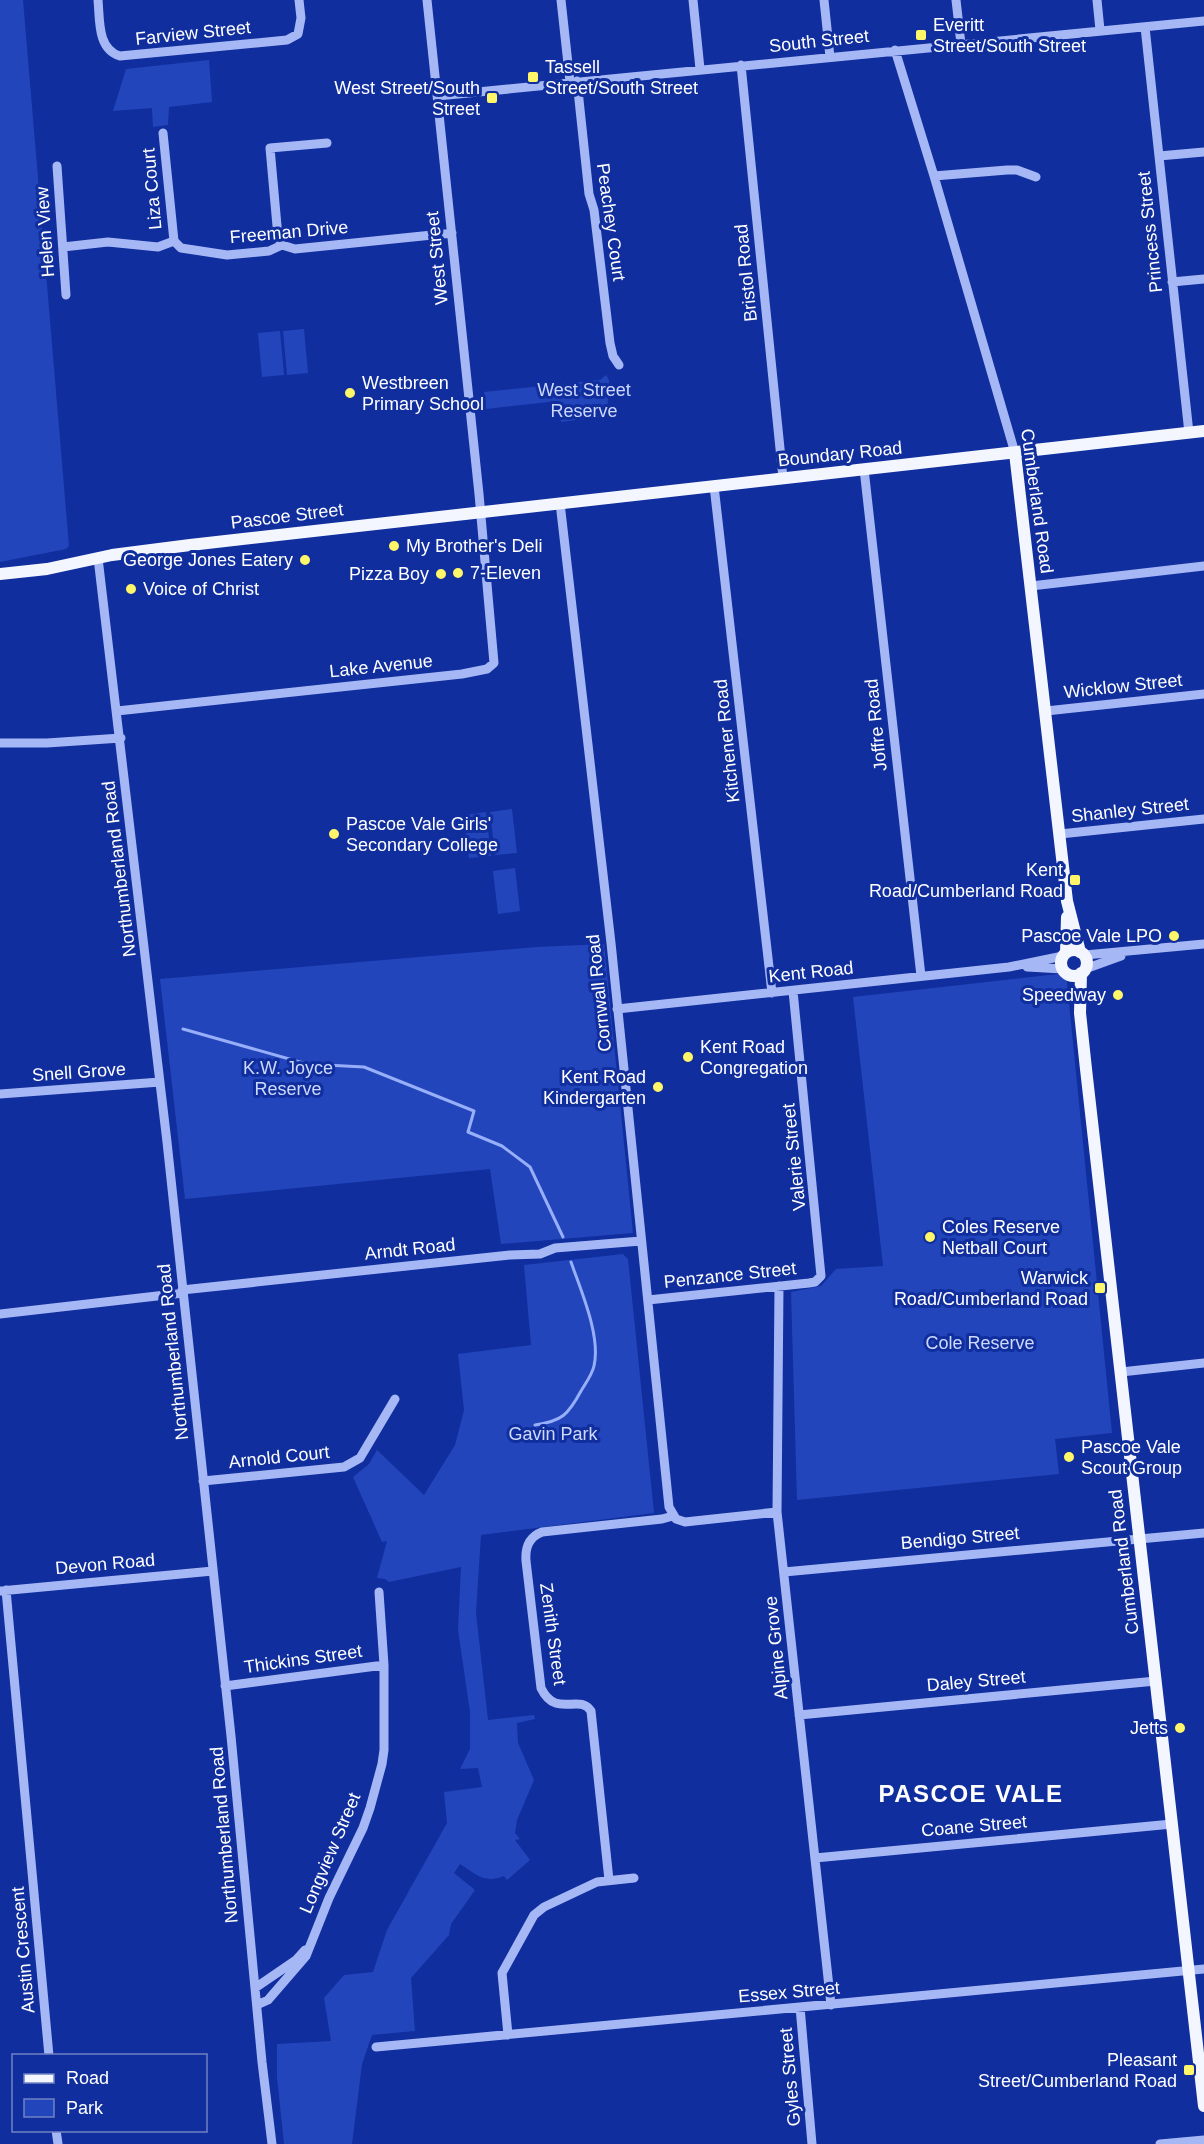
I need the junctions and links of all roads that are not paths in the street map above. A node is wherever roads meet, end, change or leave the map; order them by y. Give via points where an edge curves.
1 (98, 0) edge
2 (299, 0) edge
3 (427, 0) edge
4 (561, 0) edge
5 (693, 0) edge
6 (824, 0) edge
7 (956, 0) edge
8 (1097, 0) edge
9 (1204, 21) edge
10 (1145, 27) junction
11 (1100, 30) junction
12 (961, 44) junction
13 (895, 50) junction
14 (830, 57) junction
15 (741, 65) junction
16 (700, 69) junction
17 (574, 81) junction
18 (437, 96) junction
19 (163, 133) dead end
20 (327, 143) dead end
21 (1204, 152) edge
22 (1159, 156) junction
23 (57, 166) dead end
24 (934, 176) junction
25 (1036, 177) dead end
26 (452, 233) junction
27 (174, 241) junction
28 (282, 245) junction
29 (63, 247) junction
30 (1204, 279) edge
31 (1172, 282) junction
32 (66, 295) dead end
33 (619, 365) dead end
34 (1204, 431) edge
35 (1189, 433) junction
36 (1015, 453) junction
37 (864, 469) junction
38 (783, 478) junction
39 (714, 486) junction
40 (560, 503) junction
41 (480, 512) junction
42 (98, 558) junction
43 (1204, 566) edge
44 (0, 574) edge
45 (1031, 586) junction
46 (1204, 694) edge
47 (117, 711) junction
48 (1046, 711) junction
49 (121, 738) junction
50 (0, 743) edge
51 (1204, 819) edge
52 (1060, 834) junction
53 (1067, 901) junction
54 (1204, 944) edge
55 (1138, 951) junction
56 (1082, 953) junction
57 (1071, 966) junction
58 (921, 976) junction
59 (793, 991) junction
60 (772, 993) junction
61 (617, 1009) junction
62 (160, 1082) junction
63 (0, 1094) edge
64 (641, 1241) junction
65 (815, 1282) joint
66 (779, 1286) junction
67 (183, 1292) junction
68 (648, 1300) junction
69 (0, 1314) edge
70 (1204, 1363) edge
71 (1121, 1372) junction
72 (395, 1399) dead end
73 (203, 1481) junction
74 (777, 1512) junction
75 (673, 1516) junction
76 (1204, 1533) edge
77 (1140, 1539) junction
78 (213, 1571) junction
79 (784, 1572) junction
80 (3, 1591) edge
81 (379, 1592) dead end
82 (384, 1665) junction
83 (1156, 1681) junction
84 (225, 1686) junction
85 (799, 1714) junction
86 (1172, 1824) junction
87 (815, 1858) junction
88 (634, 1878) dead end
89 (609, 1880) junction
90 (309, 1946) junction
91 (1204, 1969) edge
92 (1188, 1971) junction
93 (255, 1988) junction
94 (257, 2004) junction
95 (831, 2004) junction
96 (800, 2007) junction
97 (508, 2035) junction
98 (376, 2047) dead end
99 (49, 2054) edge
100 (1204, 2106) edge
101 (1204, 2140) edge
102 (272, 2144) edge
103 (812, 2144) edge
104 (1160, 2144) edge

1 - 2 street, Farview Street via 103,42 109,51 120,56 287,40 298,34
3 - 18 street, West Street
4 - 17 street, Peachey Court
5 - 16 street
6 - 14 street
7 - 12 street
8 - 11 street
9 - 10 street, South Street
10 - 11 street, South Street
10 - 22 street, Princess Street
11 - 12 street, South Street
12 - 13 street, South Street
13 - 14 street, South Street
13 - 24 street, Cumberland Road
14 - 15 street, South Street
15 - 16 street, South Street
15 - 38 street, Bristol Road
16 - 17 street, South Street
17 - 18 street, South Street
17 - 33 street, Peachey Court via 610,343
18 - 26 street, West Street
19 - 27 street, Liza Court
20 - 28 street via 270,148
21 - 22 street
22 - 31 street, Princess Street
23 - 29 street, Helen View
24 - 25 street via 1017,170
24 - 36 street, Cumberland Road
26 - 28 street, Freeman Drive via 295,249
26 - 41 street, West Street
27 - 28 street, Freeman Drive via 181,248 235,255 269,251
27 - 29 street, Freeman Drive via 158,247 108,242
29 - 32 street, Helen View
30 - 31 street
31 - 35 street, Princess Street
34 - 35 main road, Boundary Road
35 - 36 main road, Boundary Road
36 - 37 main road, Boundary Road
36 - 45 main road, Cumberland Road
37 - 38 main road, Boundary Road
37 - 58 street, Joffre Road
38 - 39 main road, Boundary Road
39 - 40 main road, Boundary Road
39 - 60 street, Kitchener Road
40 - 41 main road, Boundary Road
40 - 61 street, Cornwall Road
41 - 42 main road, Pascoe Street
41 - 47 street, Lake Avenue via 494,654 494,663 487,669
42 - 44 main road, Pascoe Street
42 - 47 street, Northumberland Road
43 - 45 street
45 - 48 main road, Cumberland Road
46 - 48 street, Wicklow Street
47 - 49 street, Northumberland Road
48 - 52 main road, Cumberland Road
49 - 50 street
49 - 62 street, Northumberland Road
51 - 52 street, Shanley Street
52 - 53 main road, Cumberland Road
53 - 56 main road, Cumberland Road
53 - 57 main road, Cumberland Road
54 - 55 street, Kent Road
55 - 56 street, Kent Road
55 - 57 street, Kent Road
56 - 57 main road via 1073,950
56 - 57 main road, Cumberland Road via 1087,962
57 - 58 street, Kent Road via 1009,967
57 - 71 main road, Cumberland Road via 1080,1013
58 - 59 street, Kent Road
59 - 60 street, Kent Road
59 - 65 street, Valerie Street via 822,1266 821,1276
60 - 61 street, Kent Road
61 - 64 street, Cornwall Road
62 - 63 street, Snell Grove
62 - 67 street, Northumberland Road
64 - 67 street, Arndt Road
64 - 68 street, Cornwall Road
65 - 66 street, Penzance Street
66 - 68 street, Penzance Street
66 - 74 street, Alpine Grove
67 - 69 street, Arndt Road
67 - 73 street, Northumberland Road
68 - 75 street, Cornwall Road via 668,1502
70 - 71 street
71 - 77 main road, Cumberland Road
72 - 73 street, Arnold Court via 360,1458 344,1467
73 - 78 street, Northumberland Road
74 - 75 street via 693,1522 679,1521
74 - 79 street, Alpine Grove
75 - 89 street, Zenith Street via 542,1532 527,1546 541,1688 554,1703 585,1705 591,1711
76 - 77 street, Bendigo Street
77 - 79 street, Bendigo Street
77 - 83 main road, Cumberland Road
78 - 80 street, Devon Road
78 - 84 street, Northumberland Road
79 - 85 street, Alpine Grove
80 - 99 street, Austin Crescent
81 - 82 street, Longview Street
82 - 84 street, Thickins Street
82 - 90 street, Longview Street via 382,1764 370,1808
83 - 85 street, Daley Street
83 - 86 main road, Cumberland Road
84 - 93 street, Northumberland Road
85 - 87 street, Alpine Grove
86 - 87 street, Coane Street
86 - 92 main road, Cumberland Road
87 - 95 street, Alpine Grove
88 - 89 street
89 - 97 street via 564,1897 534,1916 502,1973
90 - 93 street, Longview Street via 296,1960
90 - 94 street, Longview Street via 303,1962 268,2000
91 - 92 street, Essex Street
92 - 95 street, Essex Street
92 - 100 main road, Cumberland Road
93 - 94 street, Northumberland Road
94 - 102 street, Northumberland Road
95 - 96 street, Essex Street
96 - 97 street, Essex Street
96 - 103 street, Gyles Street
97 - 98 street, Essex Street
101 - 104 street

